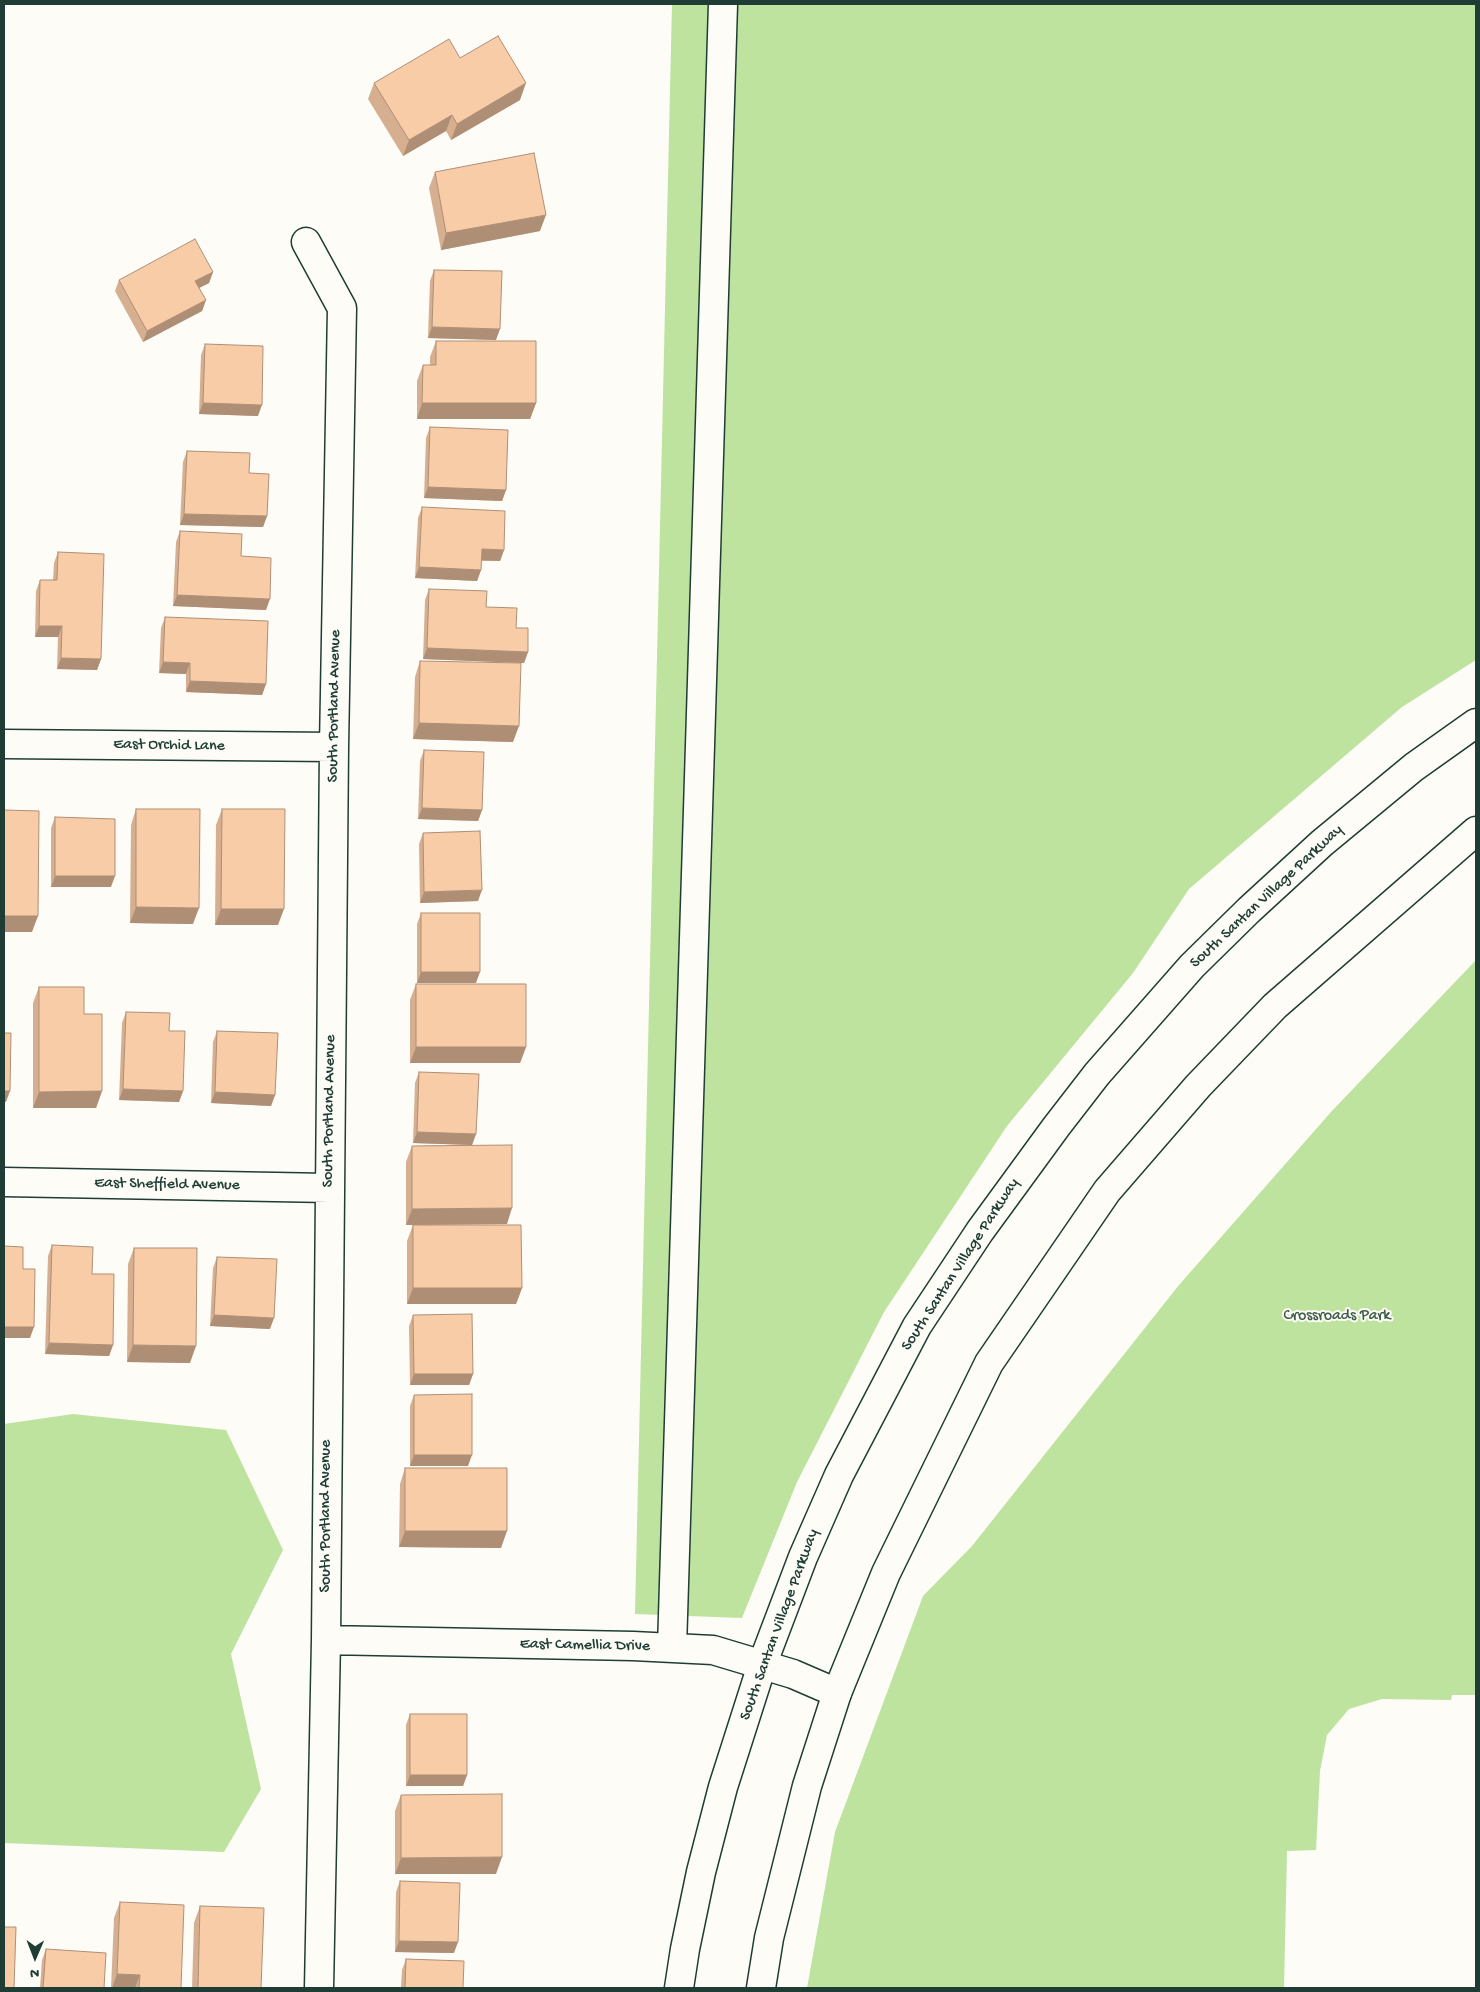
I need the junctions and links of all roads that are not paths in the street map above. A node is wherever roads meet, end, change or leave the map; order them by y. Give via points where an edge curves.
1 (723, 4) edge
2 (306, 242) dead end
3 (1476, 723) edge
4 (4, 744) edge
5 (334, 747) junction
6 (1476, 831) edge
7 (4, 1182) edge
8 (329, 1188) junction
9 (326, 1640) junction
10 (672, 1648) junction
11 (762, 1665) junction
12 (837, 1693) junction
13 (319, 1988) edge
14 (679, 1988) edge
15 (761, 1988) edge

1 - 10 street
2 - 5 street, South Portland Avenue via 342,308
3 - 11 street, South Santan Village Parkway via 1414,767 1322,843 1249,910 1192,966 1097,1074 1056,1127 980,1231 917,1326 839,1475 803,1557
4 - 5 street, East Orchid Lane
5 - 8 street, South Portland Avenue
6 - 12 street via 1275,1006 1198,1086 1107,1191 989,1363 886,1573
7 - 8 street, East Sheffield Avenue
8 - 9 street, South Portland Avenue
9 - 10 street, East Camellia Drive
9 - 13 street, South Portland Avenue
10 - 11 street, East Camellia Drive via 713,1650
11 - 12 street, East Camellia Drive via 794,1674
11 - 14 street, South Santan Village Parkway via 723,1787 701,1872
12 - 15 street via 807,1786 771,1930

